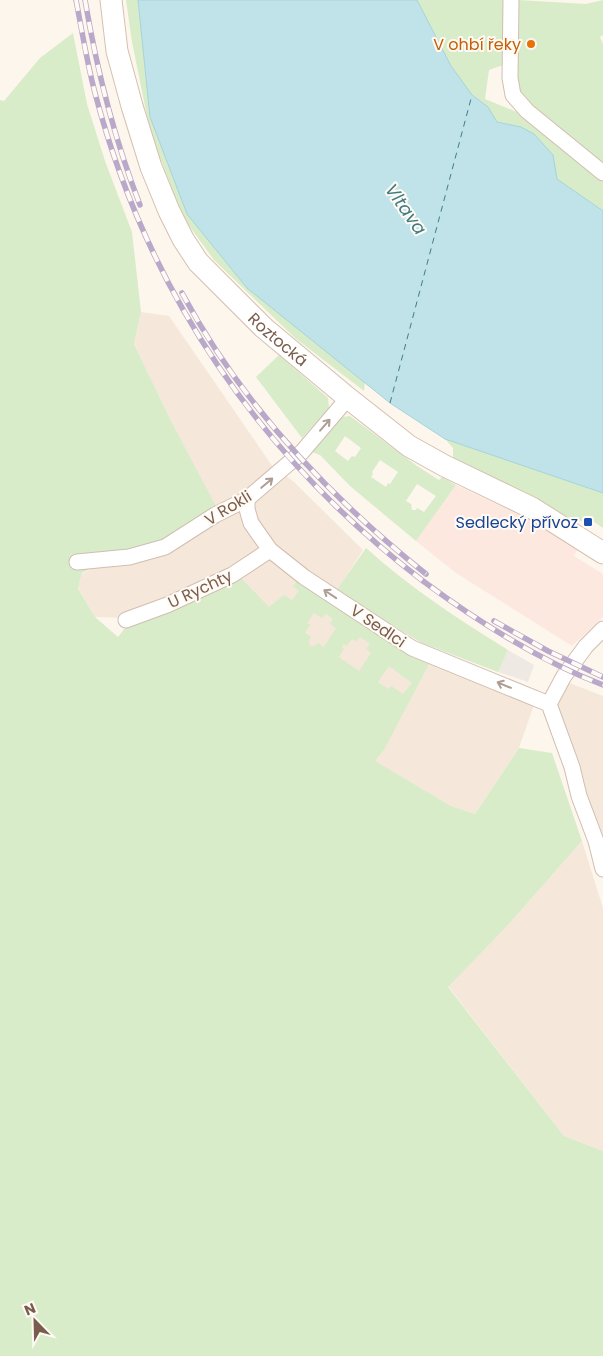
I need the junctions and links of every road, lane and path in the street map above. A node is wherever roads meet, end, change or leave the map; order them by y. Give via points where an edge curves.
1 (111, 0) edge
2 (511, 0) edge
3 (603, 173) edge
4 (348, 398) junction
5 (247, 500) junction
6 (270, 550) junction
7 (603, 553) edge
8 (77, 562) dead end
9 (126, 620) dead end
10 (603, 629) edge
11 (549, 704) junction
12 (599, 842) edge
13 (603, 869) edge

1 - 4 main road, Roztocká via 117,51 132,106 152,167 183,239 198,262 264,328
2 - 3 street via 510,78 513,95
5 -> 4 street, V Rokli via 302,452
4 - 7 main road, Roztocká via 409,446 532,508
5 - 6 street, V Sedlci via 251,523
5 - 8 street, V Rokli via 215,515 165,547 129,557
6 - 9 street, U Rychty via 232,575
11 -> 6 street, V Sedlci via 412,648 304,577
10 - 11 street via 564,676
11 - 12 street via 579,796
12 - 13 street

